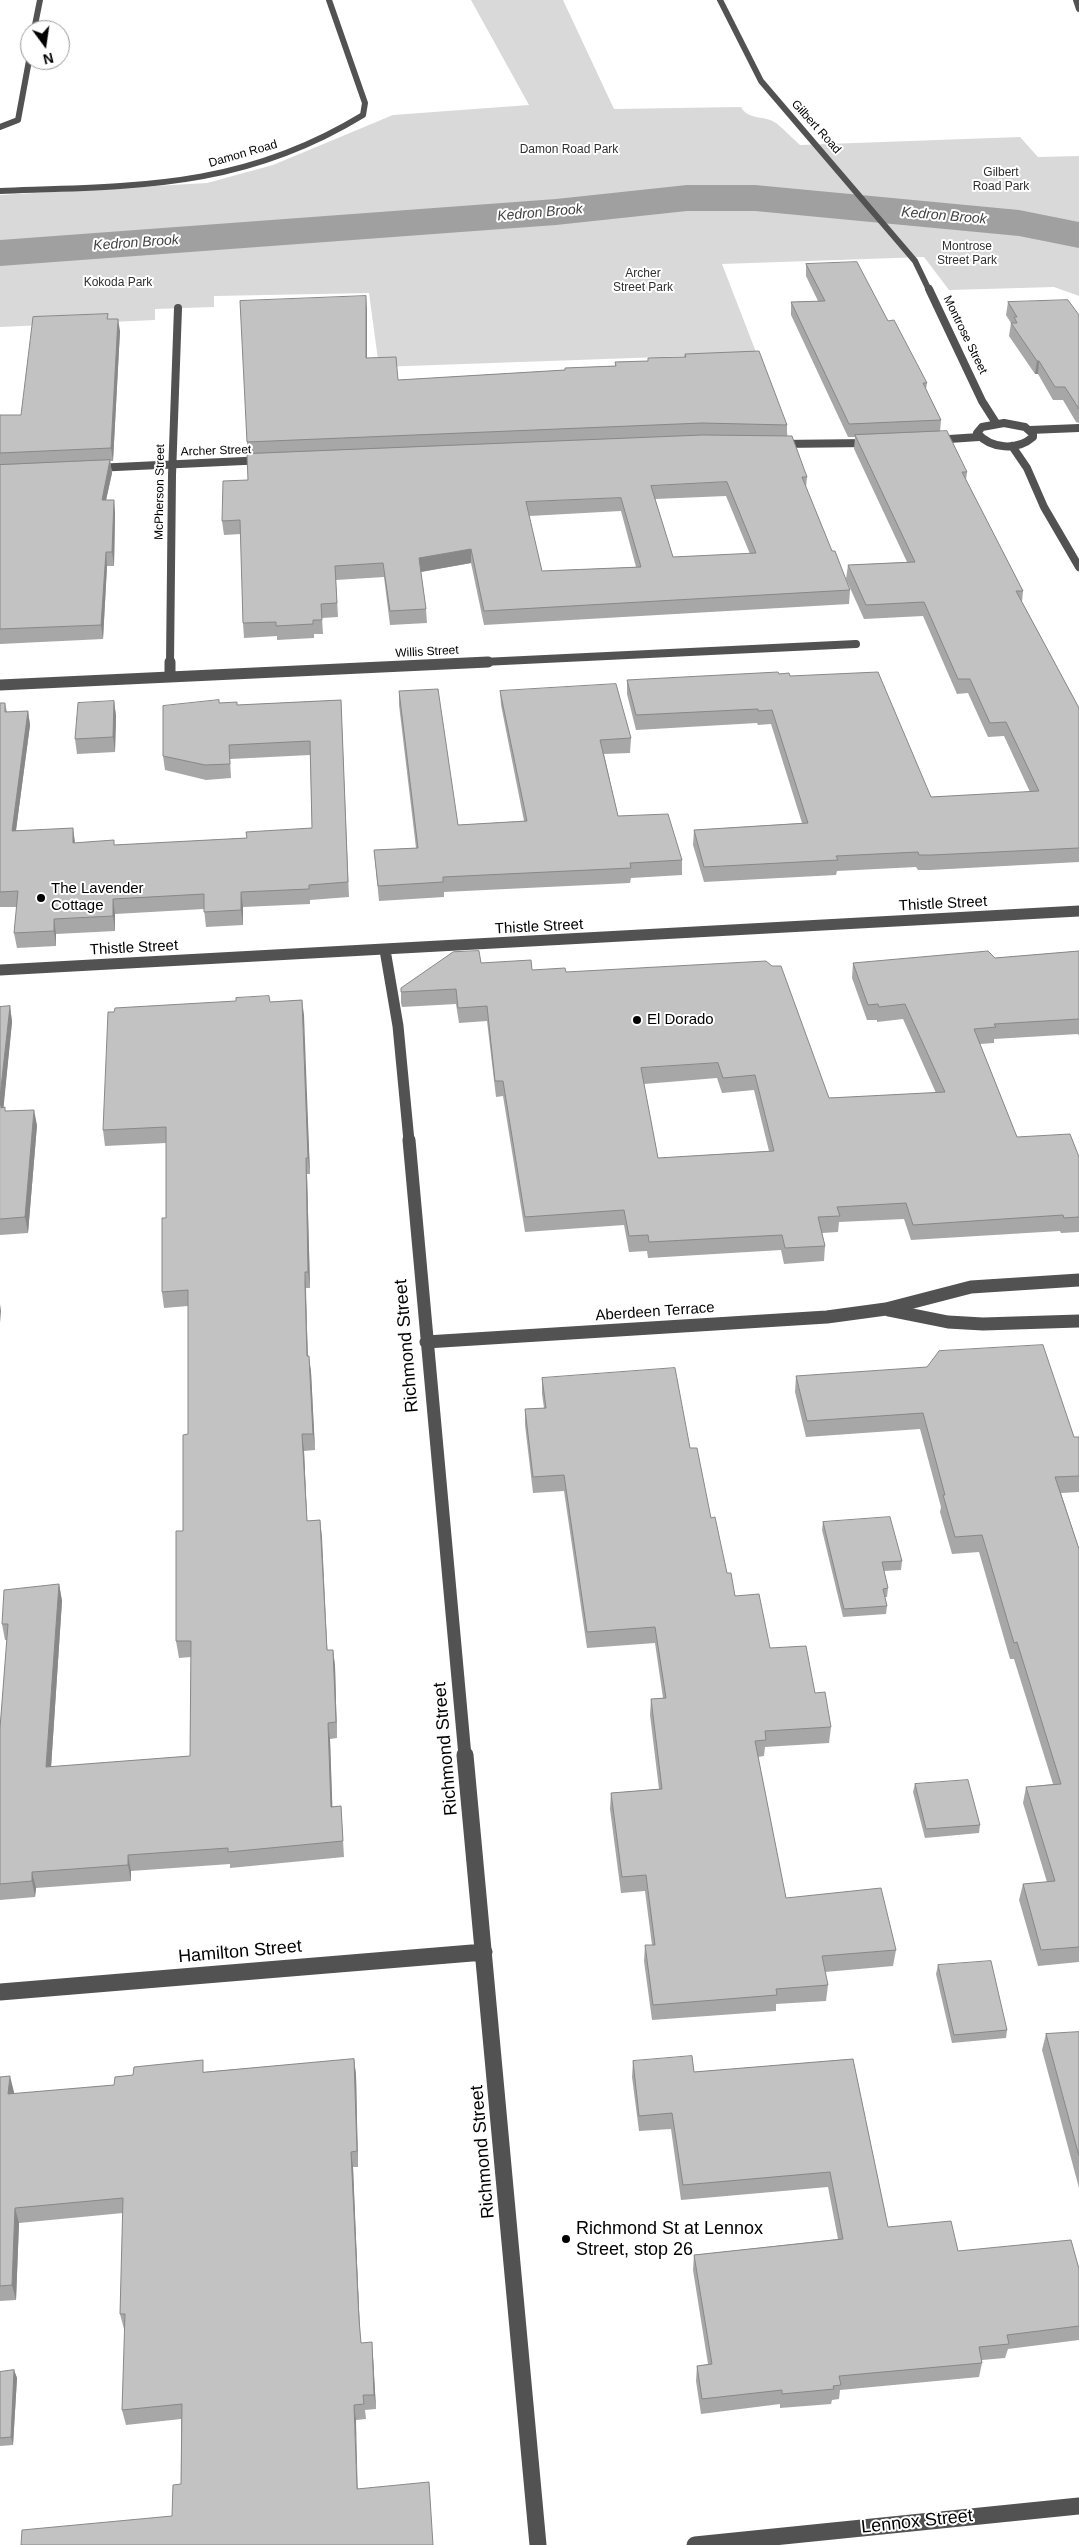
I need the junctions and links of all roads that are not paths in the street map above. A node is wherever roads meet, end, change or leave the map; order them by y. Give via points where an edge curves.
1 (40, 0) edge
2 (329, 0) edge
3 (720, 0) edge
4 (1076, 0) edge
5 (1079, 9) edge
6 (36, 20) edge
7 (27, 70) edge
8 (0, 127) edge
9 (0, 191) edge
10 (912, 257) joint
11 (178, 308) dead end
12 (996, 423) junction
13 (1079, 428) edge
14 (1030, 430) junction
15 (979, 437) junction
16 (929, 440) edge
17 (881, 442) edge
18 (768, 443) edge
19 (1012, 446) junction
20 (271, 460) edge
21 (172, 464) junction
22 (86, 468) edge
23 (1079, 567) edge
24 (856, 644) dead end
25 (170, 677) junction
26 (0, 685) edge
27 (1079, 911) edge
28 (385, 950) junction
29 (0, 970) edge
30 (1079, 1280) edge
31 (886, 1310) junction
32 (1079, 1321) edge
33 (426, 1342) junction
34 (484, 1952) junction
35 (0, 1992) edge
36 (1079, 2506) edge
37 (538, 2545) edge
38 (695, 2545) edge

1 - 6 street
2 - 9 street, Damon Road via 365,103 363,115 344,127 266,162 204,177
3 - 10 street, Gilbert Road via 761,80
4 - 5 street
7 - 8 street via 19,116 12,124
10 - 12 street, Montrose Street via 982,401
11 - 21 street, McPherson Street
12 - 14 street via 1012,423
12 - 15 street via 978,430
13 - 14 street
14 - 19 street via 1033,434 1030,440
15 - 16 street
15 - 19 street via 996,445
17 - 18 street
19 - 23 street
20 - 21 street, Archer Street
21 - 22 street, Archer Street
21 - 25 street, McPherson Street
24 - 25 street, Willis Street
25 - 26 street, Willis Street
27 - 28 street, Thistle Street
28 - 29 street, Thistle Street
28 - 33 street, Richmond Street via 398,1026
30 - 31 street, Aberdeen Terrace via 972,1287
31 - 32 street, Aberdeen Terrace via 983,1324
31 - 33 street, Aberdeen Terrace via 827,1317
33 - 34 street, Richmond Street
34 - 35 street, Hamilton Street
34 - 37 street, Richmond Street
36 - 38 street, Lennox Street

